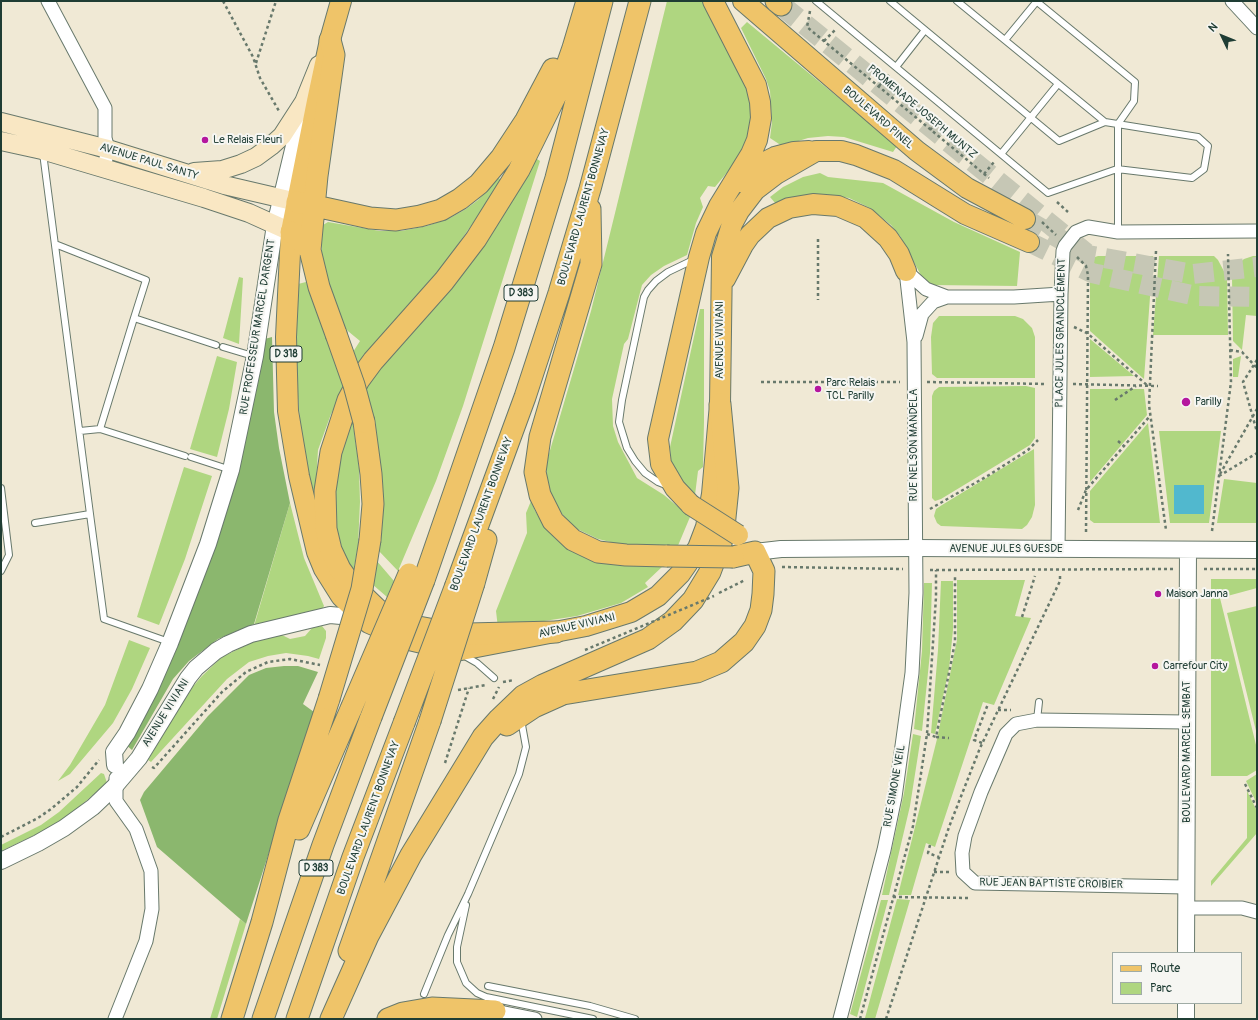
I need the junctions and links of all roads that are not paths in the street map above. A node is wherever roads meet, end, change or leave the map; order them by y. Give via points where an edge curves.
1 (48, 1) edge
2 (341, 1) edge
3 (583, 1) edge
4 (587, 1) edge
5 (602, 1) edge
6 (640, 1) edge
7 (713, 1) edge
8 (743, 1) edge
9 (816, 1) edge
10 (890, 1) edge
11 (957, 1) edge
12 (1036, 1) edge
13 (1232, 1) edge
14 (1257, 28) edge
15 (925, 30) junction
16 (330, 40) junction
17 (1005, 40) junction
18 (896, 67) junction
19 (1058, 84) junction
20 (304, 102) junction
21 (1031, 118) junction
22 (1, 122) edge
23 (1105, 122) junction
24 (1118, 124) junction
25 (1, 141) edge
26 (108, 149) junction
27 (42, 150) junction
28 (816, 151) junction
29 (1001, 154) junction
30 (104, 168) junction
31 (1118, 169) junction
32 (181, 172) junction
33 (590, 189) junction
34 (728, 193) junction
35 (297, 202) junction
36 (1032, 219) tunnel mouth
37 (283, 228) junction
38 (1257, 231) edge
39 (1118, 232) junction
40 (1029, 242) tunnel mouth
41 (55, 244) junction
42 (310, 250) junction
43 (699, 257) junction
44 (906, 271) junction
45 (720, 290) junction
46 (1061, 294) junction
47 (947, 297) junction
48 (134, 318) junction
49 (914, 342) junction
50 (216, 345) dead end
51 (223, 347) dead end
52 (255, 356) junction
53 (720, 404) junction
54 (100, 429) junction
55 (80, 431) junction
56 (231, 470) junction
57 (1, 488) edge
58 (675, 488) junction
59 (90, 514) junction
60 (36, 523) dead end
61 (915, 548) junction
62 (1058, 550) junction
63 (1188, 550) junction
64 (1257, 550) edge
65 (755, 552) junction
66 (1, 571) edge
67 (416, 577) junction
68 (465, 584) junction
69 (369, 623) junction
70 (556, 632) junction
71 (170, 643) junction
72 (456, 651) junction
73 (494, 678) dead end
74 (1039, 702) dead end
75 (1037, 720) junction
76 (1186, 722) junction
77 (522, 724) dead end
78 (115, 765) joint
79 (455, 784) junction
80 (116, 785) junction
81 (1, 861) edge
82 (1186, 887) junction
83 (468, 894) junction
84 (1186, 908) junction
85 (1257, 912) edge
86 (262, 922) junction
87 (1186, 952) edge
88 (488, 986) dead end
89 (424, 994) dead end
90 (1186, 1004) edge
91 (499, 1015) edge
92 (115, 1019) edge
93 (232, 1019) edge
94 (264, 1019) edge
95 (297, 1019) edge
96 (330, 1019) edge
97 (388, 1019) edge
98 (535, 1019) edge
99 (593, 1019) edge
100 (635, 1019) edge
101 (840, 1019) edge
102 (1186, 1019) edge

1 - 26 street via 105,108 105,138
2 - 16 main road, RUE PROFESSEUR MARCEL DARGENT
3 - 35 highway via 566,42 526,120 501,158 479,184 460,199 441,210 396,220 370,218
4 - 70 highway via 558,91 519,170 476,239 444,281 373,361 348,400 331,452 325,491 326,529 331,550 350,583 378,610 413,626 440,631 467,634
5 - 67 highway, D 383 via 556,178 504,348 473,438
6 - 33 highway, BOULEVARD LAURENT BONNEVAY / D 383
7 - 34 main road via 756,85 761,110 757,140
8 - 36 main road, BOULEVARD PINEL via 916,151 967,188
9 - 18 lane
10 - 15 lane
11 - 17 lane
12 - 17 lane
12 - 24 lane via 1135,82 1134,101
13 - 14 street
15 - 18 lane
15 - 21 lane
16 - 20 main road, RUE PROFESSEUR MARCEL DARGENT
16 - 35 highway via 334,56
17 - 19 lane
18 - 29 lane
19 - 21 lane
19 - 23 lane
20 - 32 main road via 282,136 256,157 222,170
20 - 35 street, RUE PROFESSEUR MARCEL DARGENT
21 - 23 lane via 1059,141
21 - 29 lane
22 - 26 main road, AVENUE PAUL SANTY
23 - 24 lane
24 - 31 lane
24 - 31 lane via 1198,137 1208,146 1204,169 1192,178
25 - 27 main road, AVENUE PAUL SANTY
26 - 30 street
26 - 32 main road, AVENUE PAUL SANTY
27 - 30 main road, AVENUE PAUL SANTY
27 - 41 lane
28 - 34 main road via 794,152 775,157 754,170
28 - 40 main road via 841,151 874,161 894,170 965,214
28 - 45 main road, AVENUE VIVIANI via 755,190 739,211 732,224 722,257
29 - 31 lane via 1048,193
30 - 37 main road, AVENUE PAUL SANTY via 249,213
31 - 39 lane
32 - 35 main road, AVENUE PAUL SANTY
33 - 65 highway, bridge via 591,264 540,437 535,472 540,495 553,521 573,540 598,552 733,557
33 - 68 highway, BOULEVARD LAURENT BONNEVAY / D 383
34 - 43 main road via 712,220
35 - 37 main road, RUE PROFESSEUR MARCEL DARGENT
35 - 42 highway
37 - 42 highway
37 - 52 street, RUE PROFESSEUR MARCEL DARGENT
37 - 69 main road, D 318 via 286,376 291,434 299,476 317,552 324,569 341,596
38 - 39 street, PLACE JULES GRANDCLÉMENT
39 - 46 street, PLACE JULES GRANDCLÉMENT via 1088,227 1076,232 1062,251
41 - 48 lane via 146,280
41 - 55 lane
42 - 86 highway, bridge via 319,287 354,385 364,422 372,474 373,504 362,589 289,820
43 - 58 main road via 658,439 661,464
43 - 58 lane via 668,272 646,293 619,422 627,448 645,473 658,482
44 - 45 main road via 888,238 866,218 838,206 802,205 775,214 754,231 736,256
44 - 47 street via 926,289
44 - 49 street, RUE NELSON MANDELA
45 - 53 main road, AVENUE VIVIANI
46 - 47 street, RUE NELSON MANDELA
46 - 62 street, PLACE JULES GRANDCLÉMENT
47 - 49 street, RUE NELSON MANDELA via 934,302 922,314
48 - 50 lane
48 - 54 lane
49 - 61 street, RUE NELSON MANDELA
51 - 52 lane
52 - 56 street, RUE PROFESSEUR MARCEL DARGENT
53 - 70 main road, AVENUE VIVIANI via 712,494 706,527 690,562 670,586 631,612
53 - 79 highway via 728,488 723,537 710,572 692,600 673,621 648,639 523,696 483,737
54 - 55 lane
54 - 56 lane
55 - 59 lane
56 - 71 street, RUE PROFESSEUR MARCEL DARGENT via 208,544
57 - 66 lane via 9,555
58 - 65 main road, bridge via 691,505 738,535
59 - 60 lane
59 - 71 lane via 104,619
61 - 62 street, AVENUE JULES GUESDE
61 - 65 street, AVENUE JULES GUESDE via 781,549
61 - 101 street, RUE SIMONE VEIL via 912,673 894,797 872,902
62 - 63 street, AVENUE JULES GUESDE
63 - 64 street, AVENUE JULES GUESDE
63 - 76 street, BOULEVARD MARCEL SEMBAT
65 - 79 highway via 764,571 761,610 755,626 744,642 721,662 697,672 563,694 534,707 499,732
67 - 86 highway, bridge via 351,709
67 - 94 highway, D 383, bridge via 371,717 323,845
68 - 95 highway, BOULEVARD LAURENT BONNEVAY / D 383, bridge via 404,723 353,857
68 - 96 highway, bridge via 430,721 361,914
69 - 72 main road, AVENUE VIVIANI via 405,639
69 - 80 street, AVENUE VIVIANI via 330,615 252,634 216,651 188,678 139,758
70 - 72 main road, AVENUE VIVIANI
71 - 78 street, RUE PROFESSEUR MARCEL DARGENT via 150,689 114,752
72 - 73 lane
74 - 75 lane
75 - 76 street, RUE JEAN BAPTISTE CROIBIER
75 - 82 street, RUE JEAN BAPTISTE CROIBIER via 1016,724 1006,734 965,836 962,872 975,883
76 - 82 street, BOULEVARD MARCEL SEMBAT
77 - 83 lane via 526,747 524,760
78 - 80 street
79 - 96 highway via 411,855 368,936
80 - 81 street, AVENUE VIVIANI via 93,807 64,828
80 - 92 street via 116,801 136,830 151,871 152,909 146,940
82 - 84 street, BOULEVARD MARCEL SEMBAT
83 - 89 lane
83 - 99 lane via 457,947 457,962 466,983 486,997
84 - 85 street via 1242,908
84 - 87 street, BOULEVARD MARCEL SEMBAT
86 - 93 highway
88 - 100 lane via 590,1006
90 - 102 street
91 - 97 highway via 432,1008 403,1013
91 - 98 street

